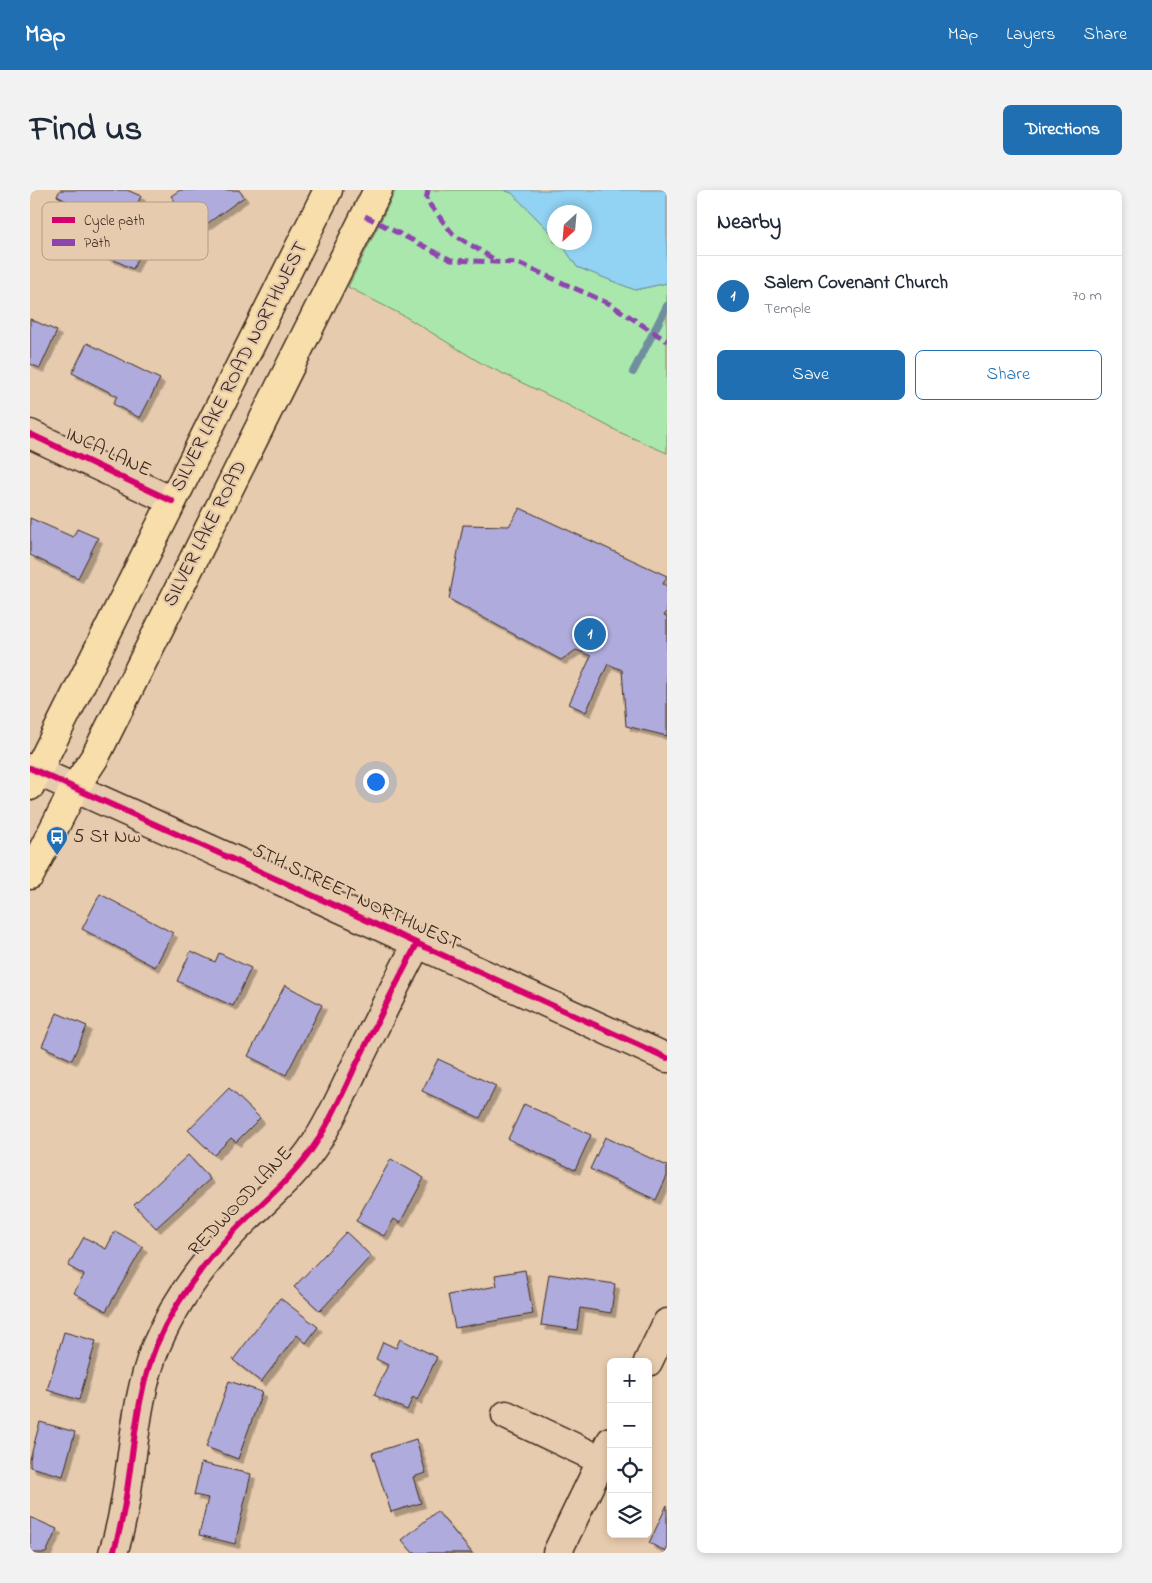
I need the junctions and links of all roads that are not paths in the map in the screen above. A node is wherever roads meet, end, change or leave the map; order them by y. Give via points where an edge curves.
1 (328, 190) edge
2 (378, 190) edge
3 (30, 434) edge
4 (172, 501) junction
5 (32, 775) edge
6 (74, 789) junction
7 (30, 875) edge
8 (416, 944) junction
9 (667, 1058) edge
10 (667, 1323) edge
11 (650, 1358) edge
12 (506, 1415) dead end
13 (606, 1451) edge
14 (113, 1553) edge
15 (557, 1553) edge

1 - 4 main road, SILVER LAKE ROAD NORTHWEST
2 - 6 main road, SILVER LAKE ROAD via 94,757
3 - 4 street, INCA LANE
4 - 5 main road, SILVER LAKE ROAD NORTHWEST
5 - 6 street, 5TH STREET NORTHWEST
6 - 7 main road, SILVER LAKE ROAD
6 - 8 street, 5TH STREET NORTHWEST
8 - 9 street, 5TH STREET NORTHWEST
8 - 14 street, REDWOOD LANE via 314,1146 292,1174 199,1270 175,1307 156,1346 142,1388 120,1534
10 - 11 street
12 - 13 street
13 - 15 street

